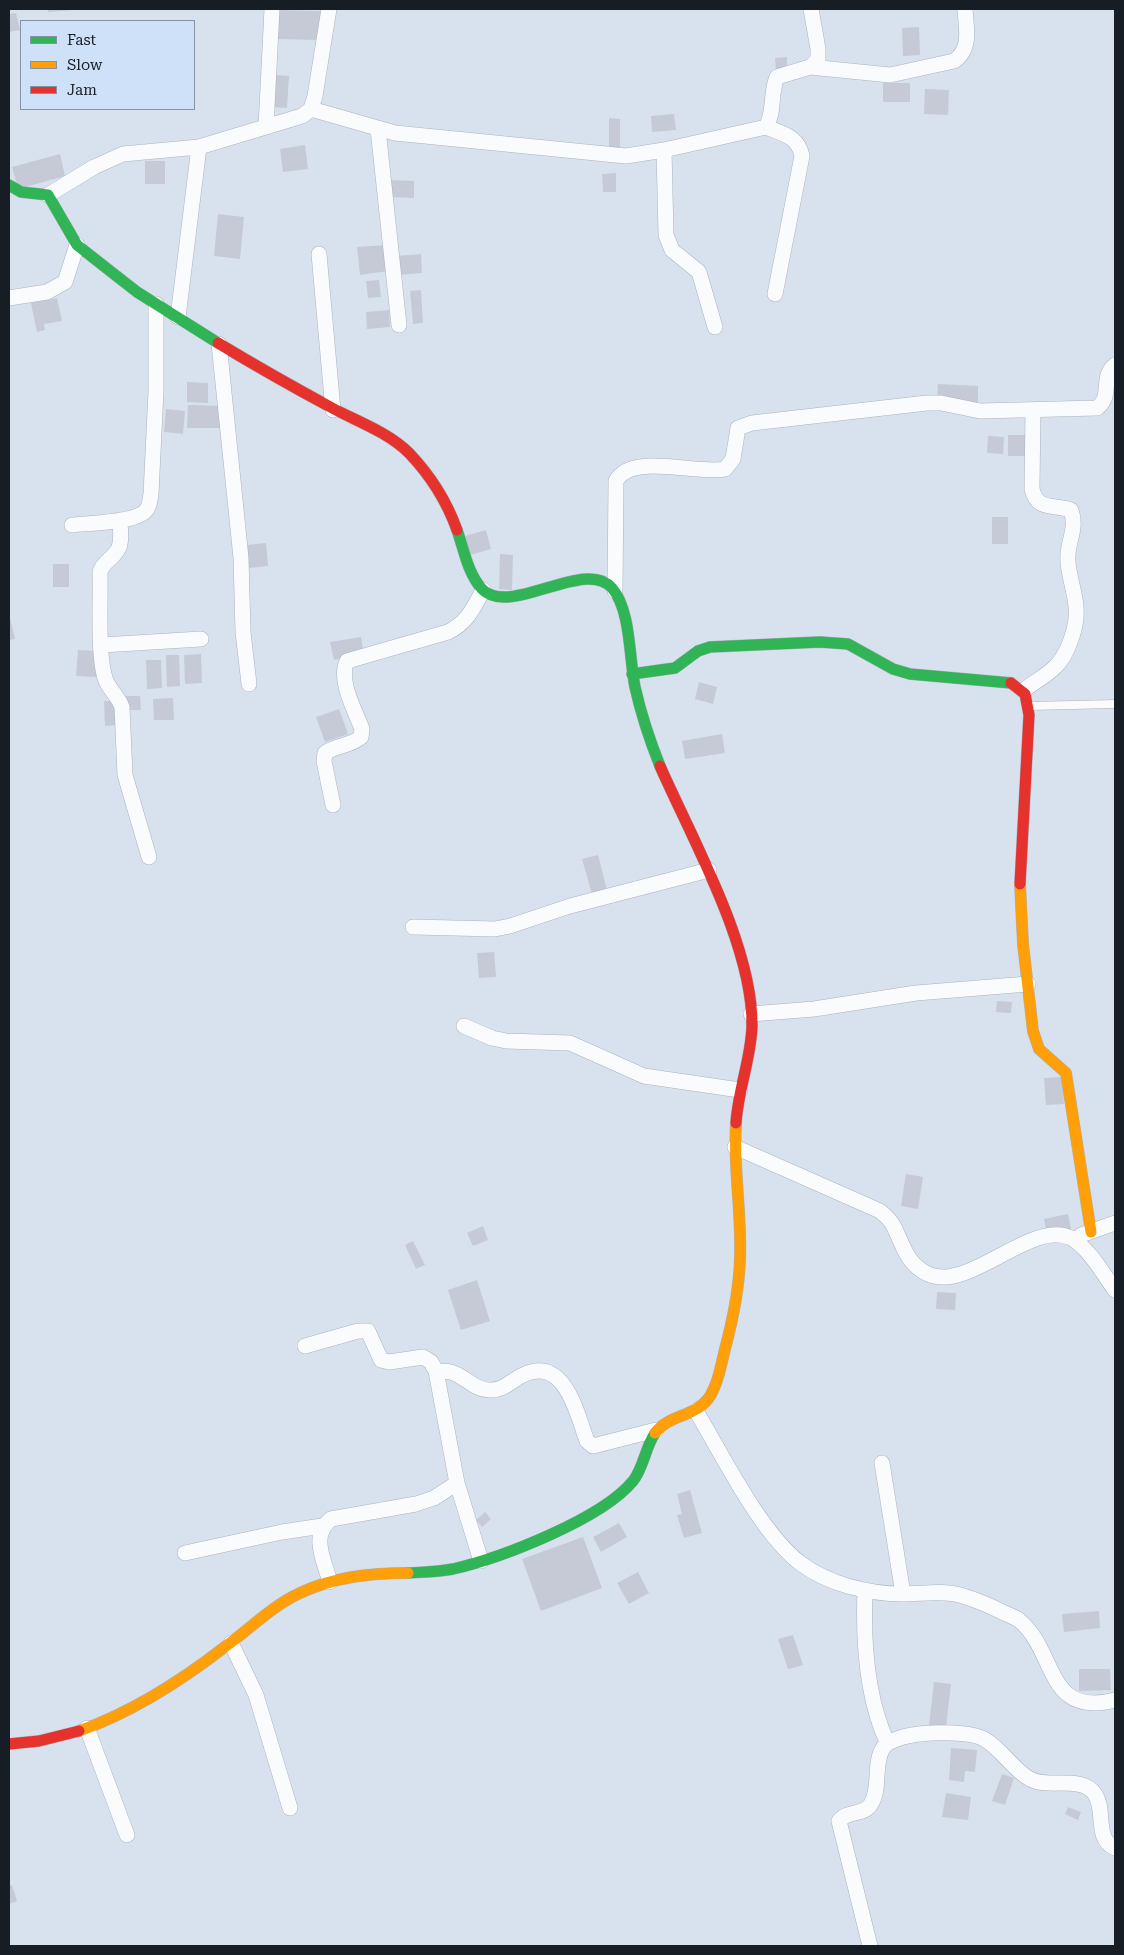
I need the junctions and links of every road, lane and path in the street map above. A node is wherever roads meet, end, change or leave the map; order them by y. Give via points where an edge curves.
1 (272, 9) edge
2 (329, 9) edge
3 (811, 9) edge
4 (965, 9) edge
5 (810, 68) junction
6 (311, 109) junction
7 (266, 127) junction
8 (766, 127) junction
9 (378, 129) junction
10 (199, 147) junction
11 (664, 150) junction
12 (9, 185) edge
13 (48, 195) junction
14 (77, 245) junction
15 (319, 254) dead end
16 (775, 294) dead end
17 (9, 298) edge
18 (156, 304) junction
19 (178, 317) junction
20 (399, 325) dead end
21 (716, 327) dead end
22 (219, 344) junction
23 (1115, 365) edge
24 (333, 410) junction
25 (1033, 410) junction
26 (120, 520) junction
27 (72, 525) dead end
28 (483, 590) junction
29 (615, 591) junction
30 (200, 639) dead end
31 (102, 644) junction
32 (632, 674) junction
33 (248, 684) dead end
34 (1024, 690) junction
35 (1115, 704) edge
36 (1029, 706) junction
37 (334, 805) dead end
38 (149, 857) dead end
39 (709, 870) junction
40 (413, 927) dead end
41 (1028, 984) junction
42 (751, 1014) junction
43 (464, 1026) dead end
44 (740, 1090) junction
45 (735, 1147) junction
46 (1115, 1223) edge
47 (1091, 1232) junction
48 (1072, 1238) junction
49 (1115, 1290) edge
50 (305, 1346) dead end
51 (436, 1371) junction
52 (696, 1411) junction
53 (656, 1430) junction
54 (882, 1463) dead end
55 (457, 1483) junction
56 (322, 1526) junction
57 (185, 1553) dead end
58 (482, 1562) junction
59 (330, 1582) junction
60 (865, 1592) junction
61 (903, 1594) junction
62 (231, 1643) junction
63 (1115, 1700) edge
64 (87, 1728) junction
65 (887, 1742) junction
66 (9, 1744) edge
67 (290, 1808) dead end
68 (127, 1834) dead end
69 (1115, 1848) edge
70 (870, 1946) edge

1 - 7 street
2 - 6 street
3 - 5 street via 818,60
4 - 5 street via 967,46 963,56 954,61 890,75
5 - 8 street via 777,77 773,85 771,119
6 - 7 street via 302,116
6 - 9 street
7 - 10 street
8 - 11 street
8 - 16 street via 792,137 800,145 802,156
9 - 11 street via 422,137 626,156
9 - 20 street
10 - 13 street via 123,154 94,167
10 - 19 street
11 - 21 street via 666,235 672,250 699,272
12 - 13 street via 21,192
13 - 14 street
14 - 17 street via 65,282 47,292
14 - 18 street
15 - 24 street
18 - 19 street
18 - 26 street via 151,494 148,509 140,515
19 - 22 street
22 - 24 street
22 - 33 street via 241,558
23 - 25 street via 1106,376 1106,397 1097,408
24 - 28 street via 386,436 408,452 431,479 452,516 473,577
25 - 29 street via 980,411 927,403 752,423 738,428 733,459 725,469 629,468 620,473 616,482
25 - 34 street via 1032,489 1040,504 1071,510 1075,522 1068,563 1076,608 1075,623 1063,656 1055,667
26 - 27 street
26 - 31 street via 120,546 100,572
28 - 29 street via 492,596 511,596 590,578 604,581
28 - 37 street via 467,620 460,626 347,661 344,678 362,737 325,753
29 - 32 street via 622,611
30 - 31 street
31 - 38 street via 106,681 122,706 125,775
32 - 34 street via 675,668 698,651 710,647 820,642 848,644 893,669 910,674 1014,683
32 - 39 street via 645,725 664,775
34 - 36 street
35 - 36 lane
36 - 41 street via 1028,781 1020,856 1020,901
39 - 40 street via 496,929
39 - 42 street via 745,980
41 - 42 street via 916,993 814,1009
41 - 47 street via 1035,1045 1042,1054 1062,1065 1066,1073
42 - 44 street via 751,1038
43 - 44 street via 506,1041 570,1043 644,1076
44 - 45 street
45 - 48 street via 880,1211 892,1224 907,1256 915,1265 938,1277 953,1277 1044,1237
45 - 52 street via 739,1279 719,1373 710,1396
46 - 47 street
47 - 48 street
48 - 49 street
50 - 51 street via 368,1331 381,1360 390,1362 423,1357
51 - 53 street via 452,1372 487,1390 508,1386 522,1375 548,1372 566,1388 587,1442 593,1446
51 - 55 street
52 - 53 street via 669,1420
52 - 60 street via 764,1524 782,1547 818,1574
53 - 58 street via 635,1479 617,1498 526,1544
54 - 61 street
55 - 56 street via 434,1498 416,1504 331,1519
55 - 58 street
56 - 57 street
56 - 59 street via 319,1538
58 - 59 street via 421,1573 383,1573
59 - 62 street via 287,1599
60 - 61 street
60 - 65 street via 864,1640 873,1705
61 - 63 street via 959,1595 1019,1620 1060,1686 1073,1699 1088,1704
62 - 64 street via 182,1679 132,1709
62 - 67 street via 256,1695
64 - 66 street via 49,1739
64 - 68 street
65 - 69 street via 917,1734 982,1737 1031,1780 1085,1786 1095,1794 1103,1836
65 - 70 street via 881,1750 871,1804 839,1821

